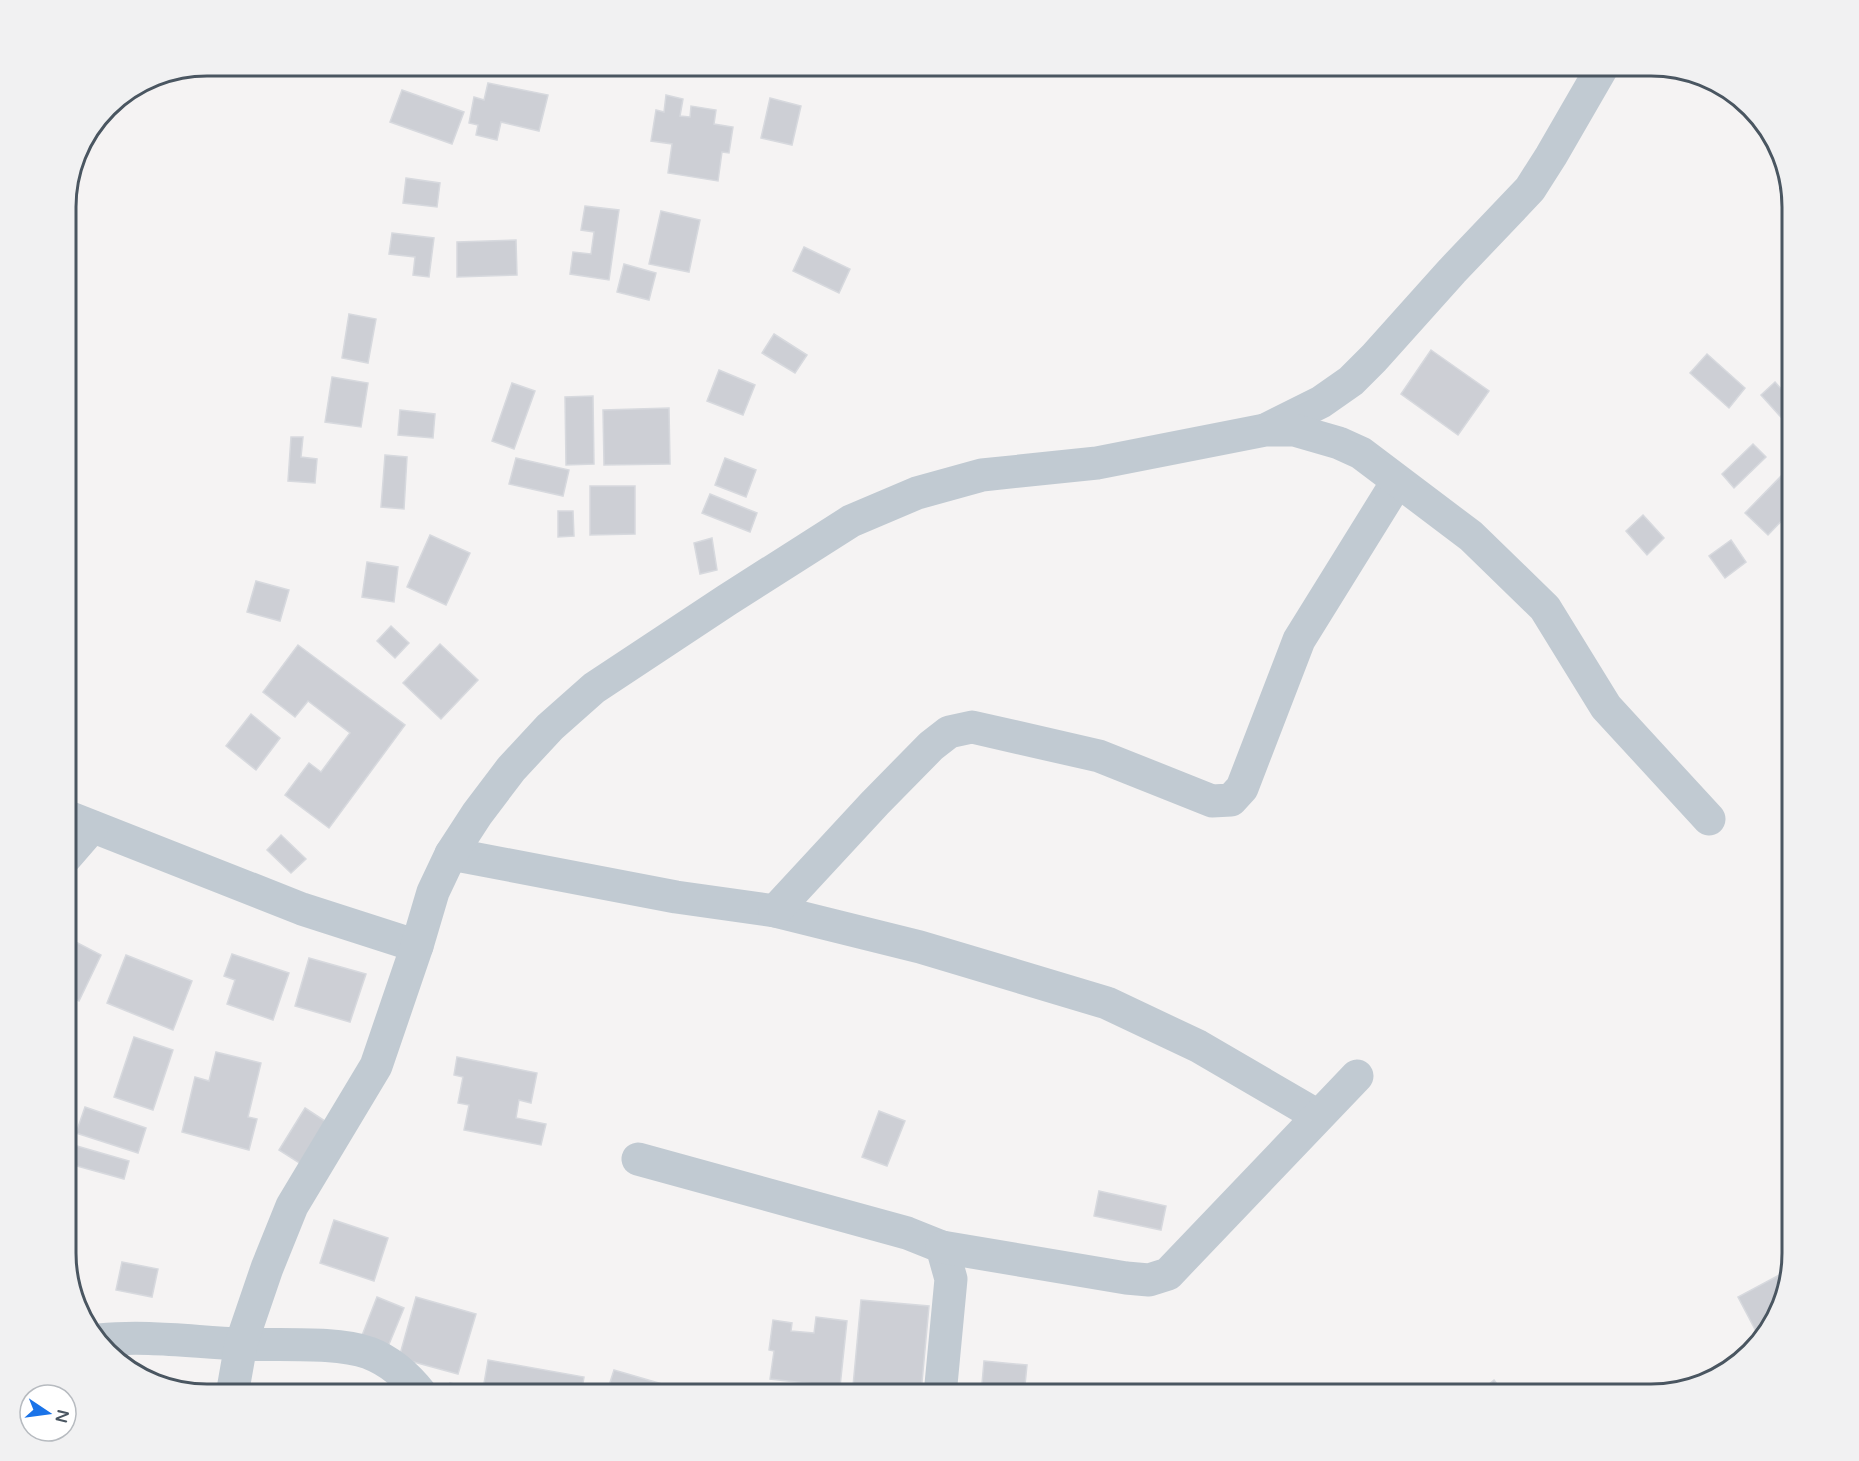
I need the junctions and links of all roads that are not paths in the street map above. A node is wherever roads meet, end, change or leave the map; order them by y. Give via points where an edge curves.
1 (1597, 76) edge
2 (1265, 430) junction
3 (1397, 482) junction
4 (1709, 819) dead end
5 (79, 821) edge
6 (451, 854) junction
7 (775, 911) junction
8 (417, 946) junction
9 (1357, 1076) dead end
10 (1318, 1116) junction
11 (638, 1159) dead end
12 (942, 1247) junction
13 (109, 1339) edge
14 (240, 1344) junction
15 (234, 1384) edge
16 (412, 1384) edge
17 (941, 1384) edge

1 - 2 street via 1530,189 1374,358 1351,381 1321,402
2 - 3 street via 1294,430 1339,443 1360,453
2 - 6 street via 1097,463 982,476 917,493 851,521 594,688 511,769
3 - 4 street via 1471,536 1545,608 1606,707
3 - 7 street via 1299,640 1242,788 1231,800 1212,801 1099,756 972,728 949,732 875,803
5 - 8 street via 302,909
6 - 7 street via 676,897
6 - 8 street via 433,892
7 - 10 street via 920,947 1107,1002 1198,1046
8 - 14 street via 376,1066 292,1206
9 - 10 street
10 - 12 street via 1168,1274 1149,1280 1126,1278
11 - 12 street via 907,1233
12 - 17 street via 951,1278
13 - 14 street via 150,1337
14 - 15 street
14 - 16 street via 362,1351 383,1359

